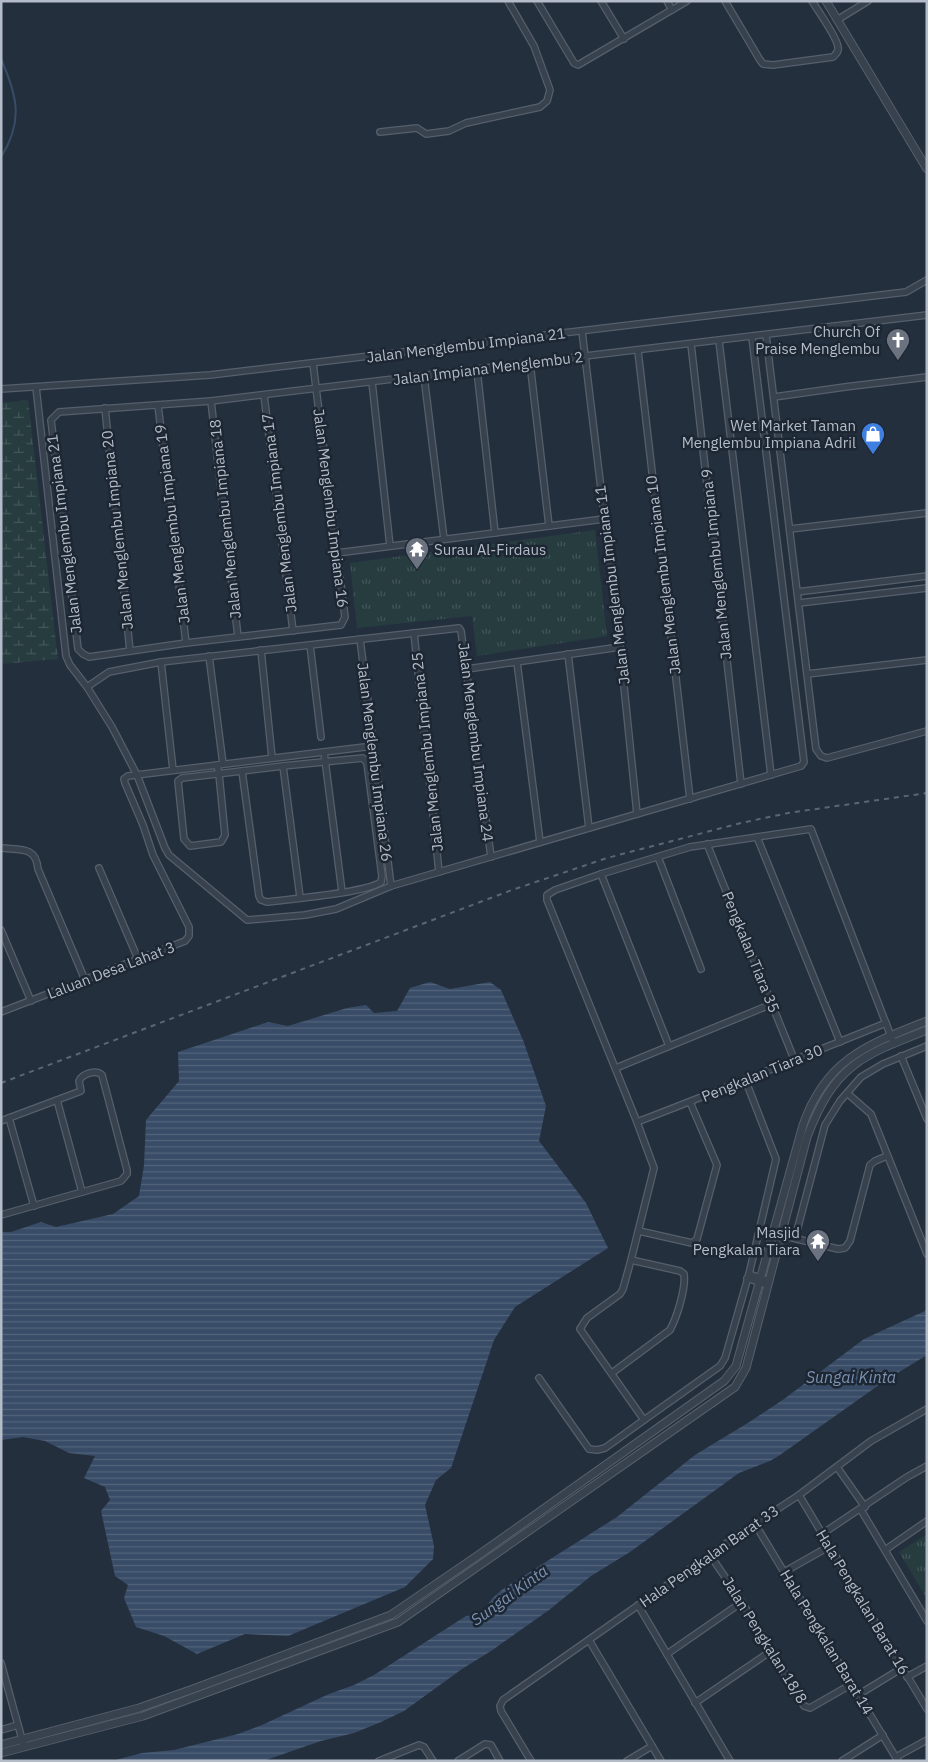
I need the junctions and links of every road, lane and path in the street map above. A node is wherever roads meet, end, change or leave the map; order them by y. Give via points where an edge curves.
1 (508, 1) edge
2 (537, 1) edge
3 (601, 1) edge
4 (667, 1) edge
5 (687, 1) edge
6 (725, 1) edge
7 (812, 1) edge
8 (826, 1) edge
9 (868, 1) edge
10 (672, 10) junction
11 (837, 20) junction
12 (624, 39) junction
13 (380, 132) dead end
14 (927, 169) edge
15 (927, 280) edge
16 (927, 315) edge
17 (582, 331) junction
18 (766, 335) junction
19 (752, 337) junction
20 (719, 341) junction
21 (691, 344) junction
22 (638, 351) junction
23 (585, 357) junction
24 (313, 363) junction
25 (530, 363) junction
26 (477, 370) junction
27 (424, 376) junction
28 (927, 377) edge
29 (372, 382) junction
30 (36, 386) junction
31 (316, 388) junction
32 (1, 389) edge
33 (264, 395) junction
34 (774, 397) junction
35 (211, 401) junction
36 (158, 405) junction
37 (104, 408) junction
38 (51, 420) joint
39 (927, 514) edge
40 (604, 519) junction
41 (550, 526) junction
42 (790, 529) junction
43 (495, 533) junction
44 (444, 539) junction
45 (390, 546) junction
46 (337, 553) junction
47 (927, 576) edge
48 (927, 588) edge
49 (797, 592) junction
50 (799, 604) junction
51 (293, 631) junction
52 (414, 633) junction
53 (238, 638) junction
54 (360, 639) junction
55 (186, 643) junction
56 (310, 645) junction
57 (620, 647) junction
58 (261, 650) junction
59 (130, 651) junction
60 (568, 654) junction
61 (209, 656) junction
62 (927, 660) edge
63 (161, 662) junction
64 (517, 662) junction
65 (467, 670) junction
66 (807, 674) junction
67 (87, 687) junction
68 (927, 731) edge
69 (321, 737) dead end
70 (373, 746) junction
71 (324, 752) junction
72 (272, 758) junction
73 (325, 762) junction
74 (220, 765) junction
75 (283, 766) junction
76 (173, 770) junction
77 (242, 771) junction
78 (137, 774) junction
79 (218, 774) junction
80 (771, 775) junction
81 (741, 784) junction
82 (690, 798) junction
83 (637, 814) junction
84 (589, 828) junction
85 (757, 837) junction
86 (540, 842) junction
87 (707, 844) junction
88 (1, 848) edge
89 (491, 857) junction
90 (658, 857) junction
91 (99, 868) dead end
92 (439, 872) junction
93 (601, 874) junction
94 (391, 886) junction
95 (342, 892) junction
96 (300, 897) junction
97 (1, 930) edge
98 (138, 960) junction
99 (701, 969) dead end
100 (86, 980) junction
101 (31, 1001) junction
102 (772, 1004) junction
103 (1, 1012) edge
104 (927, 1021) edge
105 (886, 1023) junction
106 (927, 1030) edge
107 (891, 1035) junction
108 (840, 1042) junction
109 (894, 1043) junction
110 (669, 1046) junction
111 (927, 1046) edge
112 (901, 1056) junction
113 (794, 1059) junction
114 (616, 1068) junction
115 (746, 1079) junction
116 (847, 1092) junction
117 (57, 1100) junction
118 (690, 1102) junction
119 (10, 1118) junction
120 (927, 1119) edge
121 (1, 1121) edge
122 (637, 1122) junction
123 (887, 1156) junction
124 (82, 1192) junction
125 (34, 1206) junction
126 (1, 1215) edge
127 (639, 1231) junction
128 (781, 1235) junction
129 (795, 1238) junction
130 (927, 1254) edge
131 (632, 1260) junction
132 (748, 1276) junction
133 (760, 1280) junction
134 (768, 1283) junction
135 (612, 1372) junction
136 (539, 1378) dead end
137 (927, 1409) edge
138 (647, 1418) junction
139 (927, 1466) edge
140 (837, 1467) junction
141 (799, 1495) junction
142 (863, 1508) junction
143 (927, 1522) edge
144 (755, 1524) junction
145 (822, 1534) junction
146 (830, 1546) junction
147 (885, 1550) junction
148 (710, 1555) junction
149 (784, 1572) junction
150 (742, 1602) junction
151 (638, 1605) junction
152 (927, 1620) edge
153 (589, 1640) junction
154 (771, 1651) junction
155 (667, 1654) junction
156 (1, 1663) edge
157 (927, 1666) edge
158 (902, 1668) junction
159 (908, 1677) junction
160 (3, 1678) edge
161 (852, 1684) junction
162 (858, 1695) junction
163 (695, 1703) junction
164 (927, 1709) edge
165 (18, 1725) junction
166 (1, 1730) edge
167 (883, 1736) junction
168 (22, 1739) junction
169 (927, 1740) edge
170 (1, 1745) edge
171 (652, 1746) junction
172 (25, 1747) junction
173 (1, 1753) edge
174 (897, 1759) edge
175 (379, 1761) edge
176 (433, 1761) edge
177 (458, 1761) edge
178 (500, 1761) edge
179 (531, 1761) edge
180 (628, 1761) edge
181 (661, 1761) edge
182 (730, 1761) edge
183 (842, 1761) edge

1 - 13 street via 534,46 550,90 547,101 540,107 466,123 449,131 426,134 417,128
2 - 12 street via 578,65
3 - 12 street
4 - 10 street
5 - 10 street
6 - 7 street via 763,64 773,65 837,54 836,42
8 - 11 street
9 - 11 street
10 - 12 street
11 - 14 street
15 - 17 street, Jalan Menglembu Impiana 21 via 906,292
16 - 18 street, Jalan Impiana Menglembu 2
17 - 23 street, Jalan Menglembu Impiana 11
17 - 24 street, Jalan Menglembu Impiana 21
18 - 19 street, Jalan Impiana Menglembu 2
18 - 34 street
19 - 20 street, Jalan Impiana Menglembu 2
19 - 80 street via 804,762 801,766
20 - 21 street, Jalan Impiana Menglembu 2
20 - 80 street
21 - 22 street, Jalan Impiana Menglembu 2
21 - 81 street, Jalan Menglembu Impiana 9
22 - 23 street, Jalan Impiana Menglembu 2
22 - 82 street, Jalan Menglembu Impiana 10
23 - 25 street, Jalan Impiana Menglembu 2
23 - 40 street, Jalan Menglembu Impiana 11
24 - 30 street, Jalan Menglembu Impiana 21 via 210,375
24 - 31 street, Jalan Menglembu Impiana 16
25 - 26 street, Jalan Impiana Menglembu 2
25 - 41 street
26 - 27 street, Jalan Impiana Menglembu 2
26 - 43 street
27 - 29 street, Jalan Impiana Menglembu 2
27 - 44 street
28 - 34 street
29 - 31 street, Jalan Impiana Menglembu 2
29 - 45 street
30 - 32 street, Jalan Menglembu Impiana 21
30 - 67 street via 66,656
31 - 33 street, Jalan Impiana Menglembu 2
31 - 46 street, Jalan Menglembu Impiana 16
33 - 35 street, Jalan Impiana Menglembu 2
33 - 51 street, Jalan Menglembu Impiana 17
34 - 42 street
35 - 36 street, Jalan Impiana Menglembu 2
35 - 53 street, Jalan Menglembu Impiana 18
36 - 37 street, Jalan Impiana Menglembu 2
36 - 55 street, Jalan Menglembu Impiana 19
37 - 38 street, Jalan Impiana Menglembu 2 via 59,412
37 - 59 street, Jalan Menglembu Impiana 20
38 - 59 street, Jalan Menglembu Impiana 21 via 78,649 89,657
39 - 42 street
40 - 41 street
40 - 57 street, Jalan Menglembu Impiana 11
41 - 43 street
42 - 49 street
43 - 44 street
44 - 45 street
45 - 46 street
46 - 51 street, Jalan Menglembu Impiana 16 via 345,617 341,625
47 - 49 street
48 - 50 street
49 - 50 street
50 - 66 street
51 - 53 street
52 - 54 street
52 - 65 street, Jalan Menglembu Impiana 24 via 459,628
52 - 92 street, Jalan Menglembu Impiana 25
53 - 55 street
54 - 56 street
54 - 70 street, Jalan Menglembu Impiana 26
55 - 59 street
56 - 58 street
56 - 69 street
57 - 60 street
57 - 83 street, Jalan Menglembu Impiana 11
58 - 61 street
58 - 72 street
60 - 64 street
60 - 84 street
61 - 63 street
61 - 74 street
62 - 66 street
63 - 67 street via 109,672
63 - 76 street
64 - 65 street
64 - 86 street
65 - 89 street, Jalan Menglembu Impiana 24
66 - 68 street via 816,749 821,756 841,756
67 - 78 street
70 - 71 street
70 - 94 street, Jalan Menglembu Impiana 26
71 - 72 street
71 - 73 street
72 - 74 street
73 - 75 street
73 - 95 street
73 - 95 street via 363,758 367,763 382,876 376,885
74 - 76 street
74 - 79 street
75 - 77 street
75 - 96 street
76 - 78 street
77 - 79 street
77 - 96 street via 259,896 267,902
78 - 94 street via 169,855 247,920 336,909
78 - 98 street, Laluan Desa Lahat 3 via 128,776 125,783 153,855 189,926 189,936 185,941
79 - 79 street via 178,781 184,839 190,846 221,842 225,838
80 - 81 street
81 - 82 street
82 - 83 street
83 - 84 street
84 - 86 street
85 - 87 street
85 - 105 street via 811,829
85 - 108 street
86 - 89 street
87 - 90 street
87 - 102 street, Pengkalan Tiara 35
88 - 100 street via 33,853
89 - 92 street
90 - 93 street
90 - 99 street
91 - 98 street
92 - 94 street
93 - 110 street
93 - 114 street via 555,890 547,900
95 - 96 street
97 - 101 street
98 - 100 street, Laluan Desa Lahat 3
100 - 101 street, Laluan Desa Lahat 3
101 - 103 street, Laluan Desa Lahat 3
102 - 110 street
102 - 113 street, Pengkalan Tiara 35
104 - 107 street
105 - 107 street
105 - 108 street, Pengkalan Tiara 30
106 - 109 street
107 - 109 street
107 - 133 street via 850,1056 820,1088 810,1106
108 - 113 street, Pengkalan Tiara 30
109 - 128 street via 855,1063 825,1097 807,1136
110 - 114 street
111 - 112 street
112 - 116 street via 861,1077
112 - 120 street
113 - 115 street, Pengkalan Tiara 30
114 - 122 street
115 - 118 street, Pengkalan Tiara 30
115 - 132 street via 776,1160
116 - 123 street via 870,1114
116 - 129 street via 825,1125
117 - 119 street
117 - 124 street
117 - 124 street via 81,1091 78,1081 81,1077 97,1071 102,1075 127,1174 121,1181
118 - 122 street, Pengkalan Tiara 30
118 - 127 street via 717,1165 697,1239 692,1243
119 - 121 street
119 - 125 street
122 - 127 street via 654,1168
123 - 129 street via 870,1166 848,1245 842,1249
123 - 130 street
124 - 125 street
125 - 126 street
127 - 131 street
128 - 129 street
128 - 134 street
131 - 135 street via 620,1294 587,1318 580,1329
131 - 135 street via 680,1272 684,1274 685,1282 670,1330
132 - 133 street
132 - 138 street via 723,1363
133 - 134 street
133 - 168 street via 736,1366 724,1381 391,1615 139,1708
134 - 172 street via 746,1368 735,1387 398,1622 144,1716
135 - 138 street
136 - 138 street via 589,1448 602,1449
137 - 140 street, Hala Pengkalan Barat 33 via 871,1441
139 - 142 street
140 - 141 street, Hala Pengkalan Barat 33
140 - 142 street
141 - 144 street, Hala Pengkalan Barat 33
141 - 145 street, Hala Pengkalan Barat 16
142 - 145 street
142 - 147 street
143 - 147 street
144 - 148 street, Hala Pengkalan Barat 33
144 - 149 street, Hala Pengkalan Barat 14
145 - 146 street, Hala Pengkalan Barat 16
146 - 149 street
146 - 158 street, Hala Pengkalan Barat 16
147 - 152 street
148 - 150 street, Jalan Pengkalan 18/8
148 - 151 street, Hala Pengkalan Barat 33
149 - 161 street, Hala Pengkalan Barat 14
150 - 154 street, Jalan Pengkalan 18/8
150 - 155 street
151 - 153 street, Hala Pengkalan Barat 33
151 - 155 street
153 - 171 street
153 - 179 street, Hala Pengkalan Barat 33 via 503,1700 500,1706
154 - 161 street, Jalan Pengkalan 18/8 via 806,1708
154 - 163 street
155 - 163 street
156 - 160 street
157 - 159 street
158 - 159 street, Hala Pengkalan Barat 16
158 - 162 street
159 - 164 street, Hala Pengkalan Barat 16
160 - 165 street
161 - 162 street, Hala Pengkalan Barat 14
162 - 167 street, Hala Pengkalan Barat 14
163 - 182 street
165 - 166 street
165 - 168 street
167 - 174 street, Hala Pengkalan Barat 14
167 - 183 street
168 - 170 street
168 - 172 street
169 - 174 street
171 - 180 street
171 - 181 street
172 - 173 street
175 - 176 street via 419,1745 428,1751
177 - 178 street via 485,1744 490,1745

